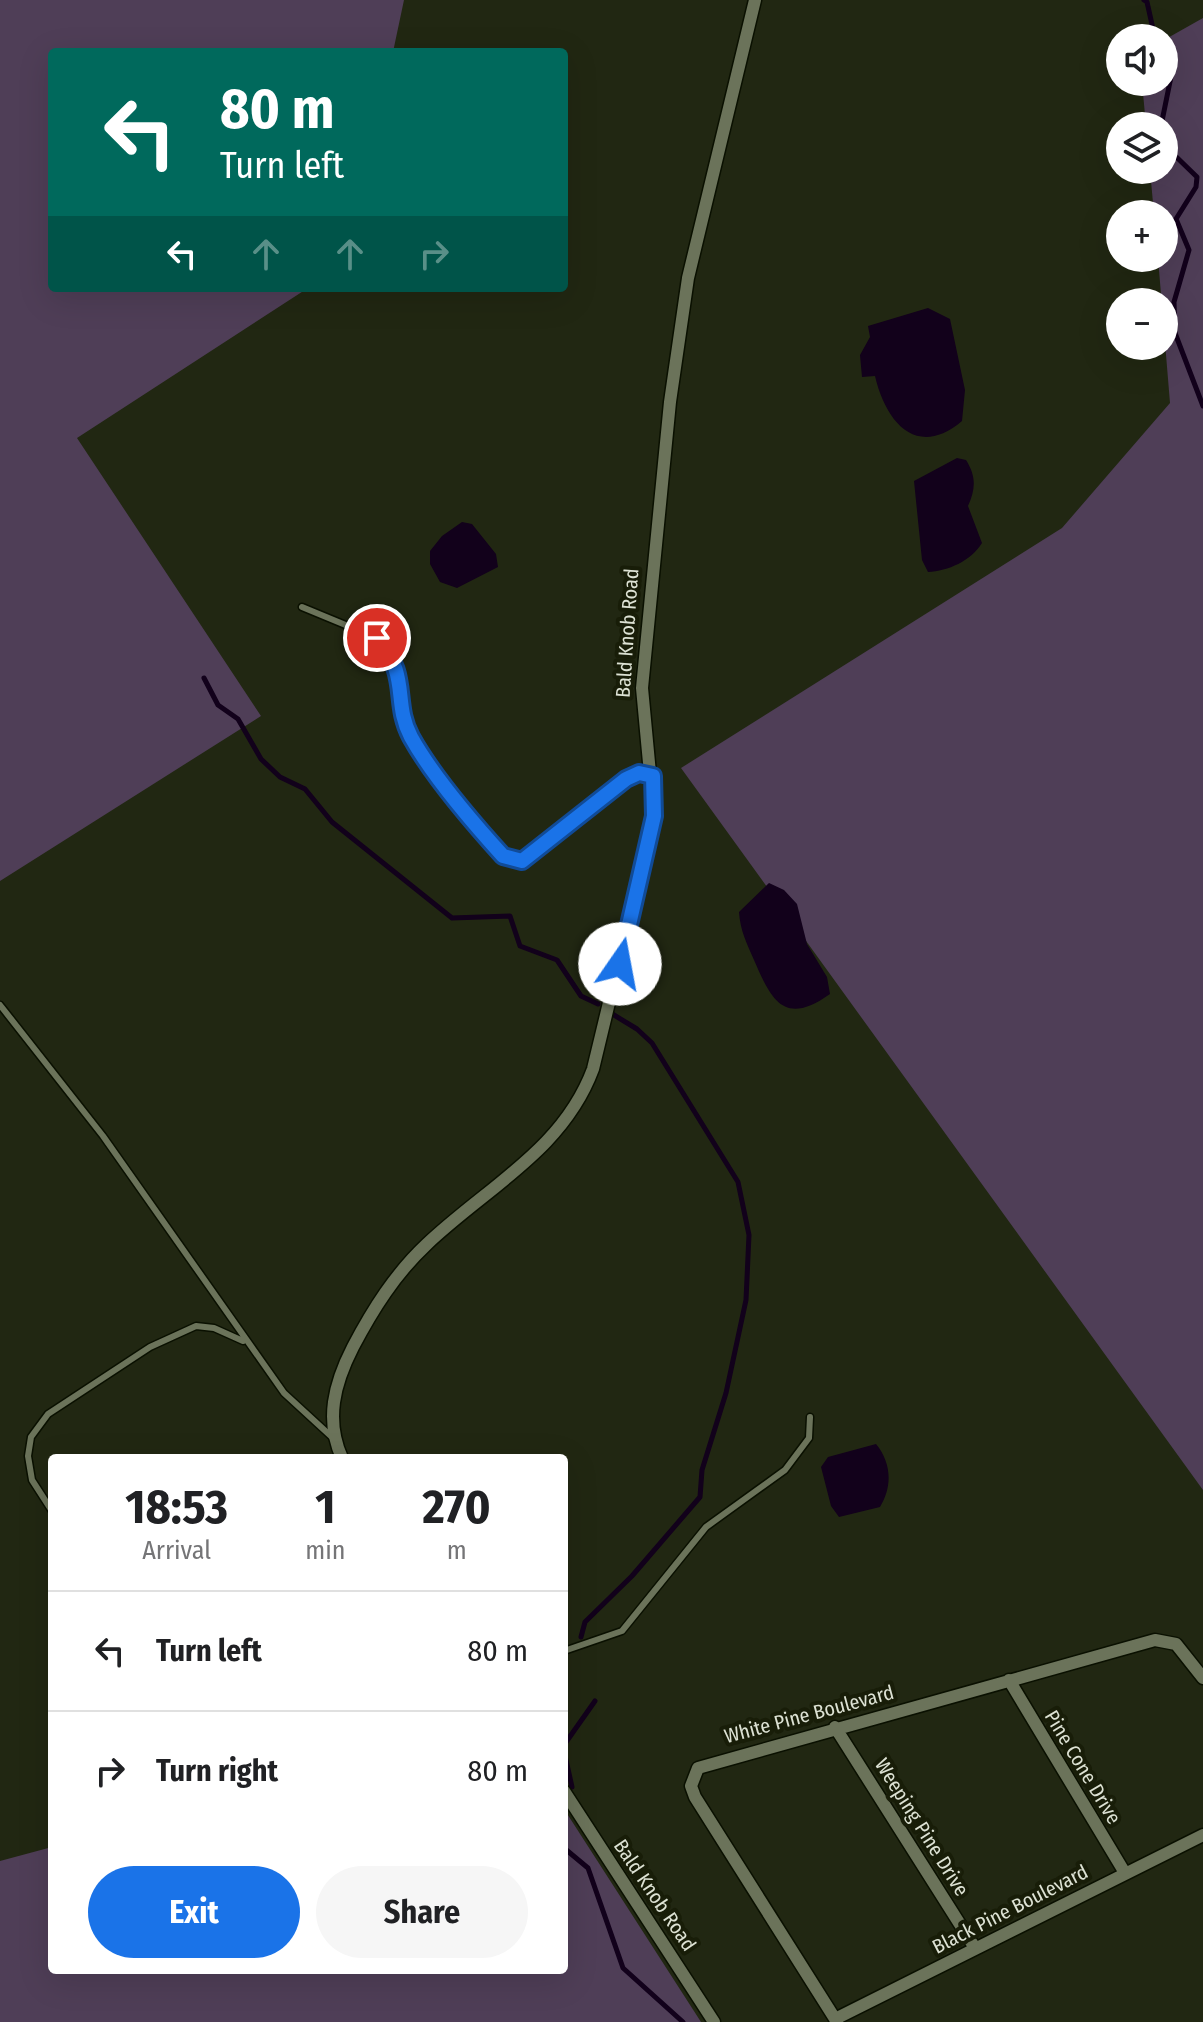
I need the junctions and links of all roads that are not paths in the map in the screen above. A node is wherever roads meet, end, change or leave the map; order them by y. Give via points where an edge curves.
1 (755, 0) edge
2 (302, 607) dead end
3 (653, 776) junction
4 (0, 1005) edge
5 (247, 1342) junction
6 (810, 1417) dead end
7 (333, 1438) junction
8 (340, 1454) edge
9 (48, 1505) edge
10 (568, 1650) edge
11 (1203, 1678) edge
12 (1009, 1680) junction
13 (835, 1727) junction
14 (568, 1797) edge
15 (1203, 1835) edge
16 (1125, 1873) junction
17 (975, 1948) junction
18 (836, 2021) edge
19 (714, 2022) edge

1 - 3 street, Bald Knob Road via 688,278 674,374 645,641 642,711
2 - 3 lane via 377,638 390,654 400,677 410,735 503,856 522,861 626,779 639,773
3 - 7 street, Bald Knob Road via 647,856 586,1087 553,1136 522,1168 426,1244 384,1292 342,1367 333,1406
4 - 5 lane via 103,1136
5 - 7 lane via 284,1393
5 - 9 lane via 196,1326 150,1347 48,1414 31,1437 28,1456 32,1480
6 - 10 lane via 809,1438 785,1470 706,1527 622,1631
7 - 8 street, Bald Knob Road
11 - 12 street, White Pine Boulevard via 1176,1644 1155,1640
12 - 13 street, White Pine Boulevard
12 - 16 street, Pine Cone Drive
13 - 17 street, Weeping Pine Drive
13 - 18 street, White Pine Boulevard via 707,1763 698,1768 691,1786
14 - 19 street, Bald Knob Road
15 - 16 street, Black Pine Boulevard
16 - 17 street, Black Pine Boulevard
17 - 18 street, Black Pine Boulevard

